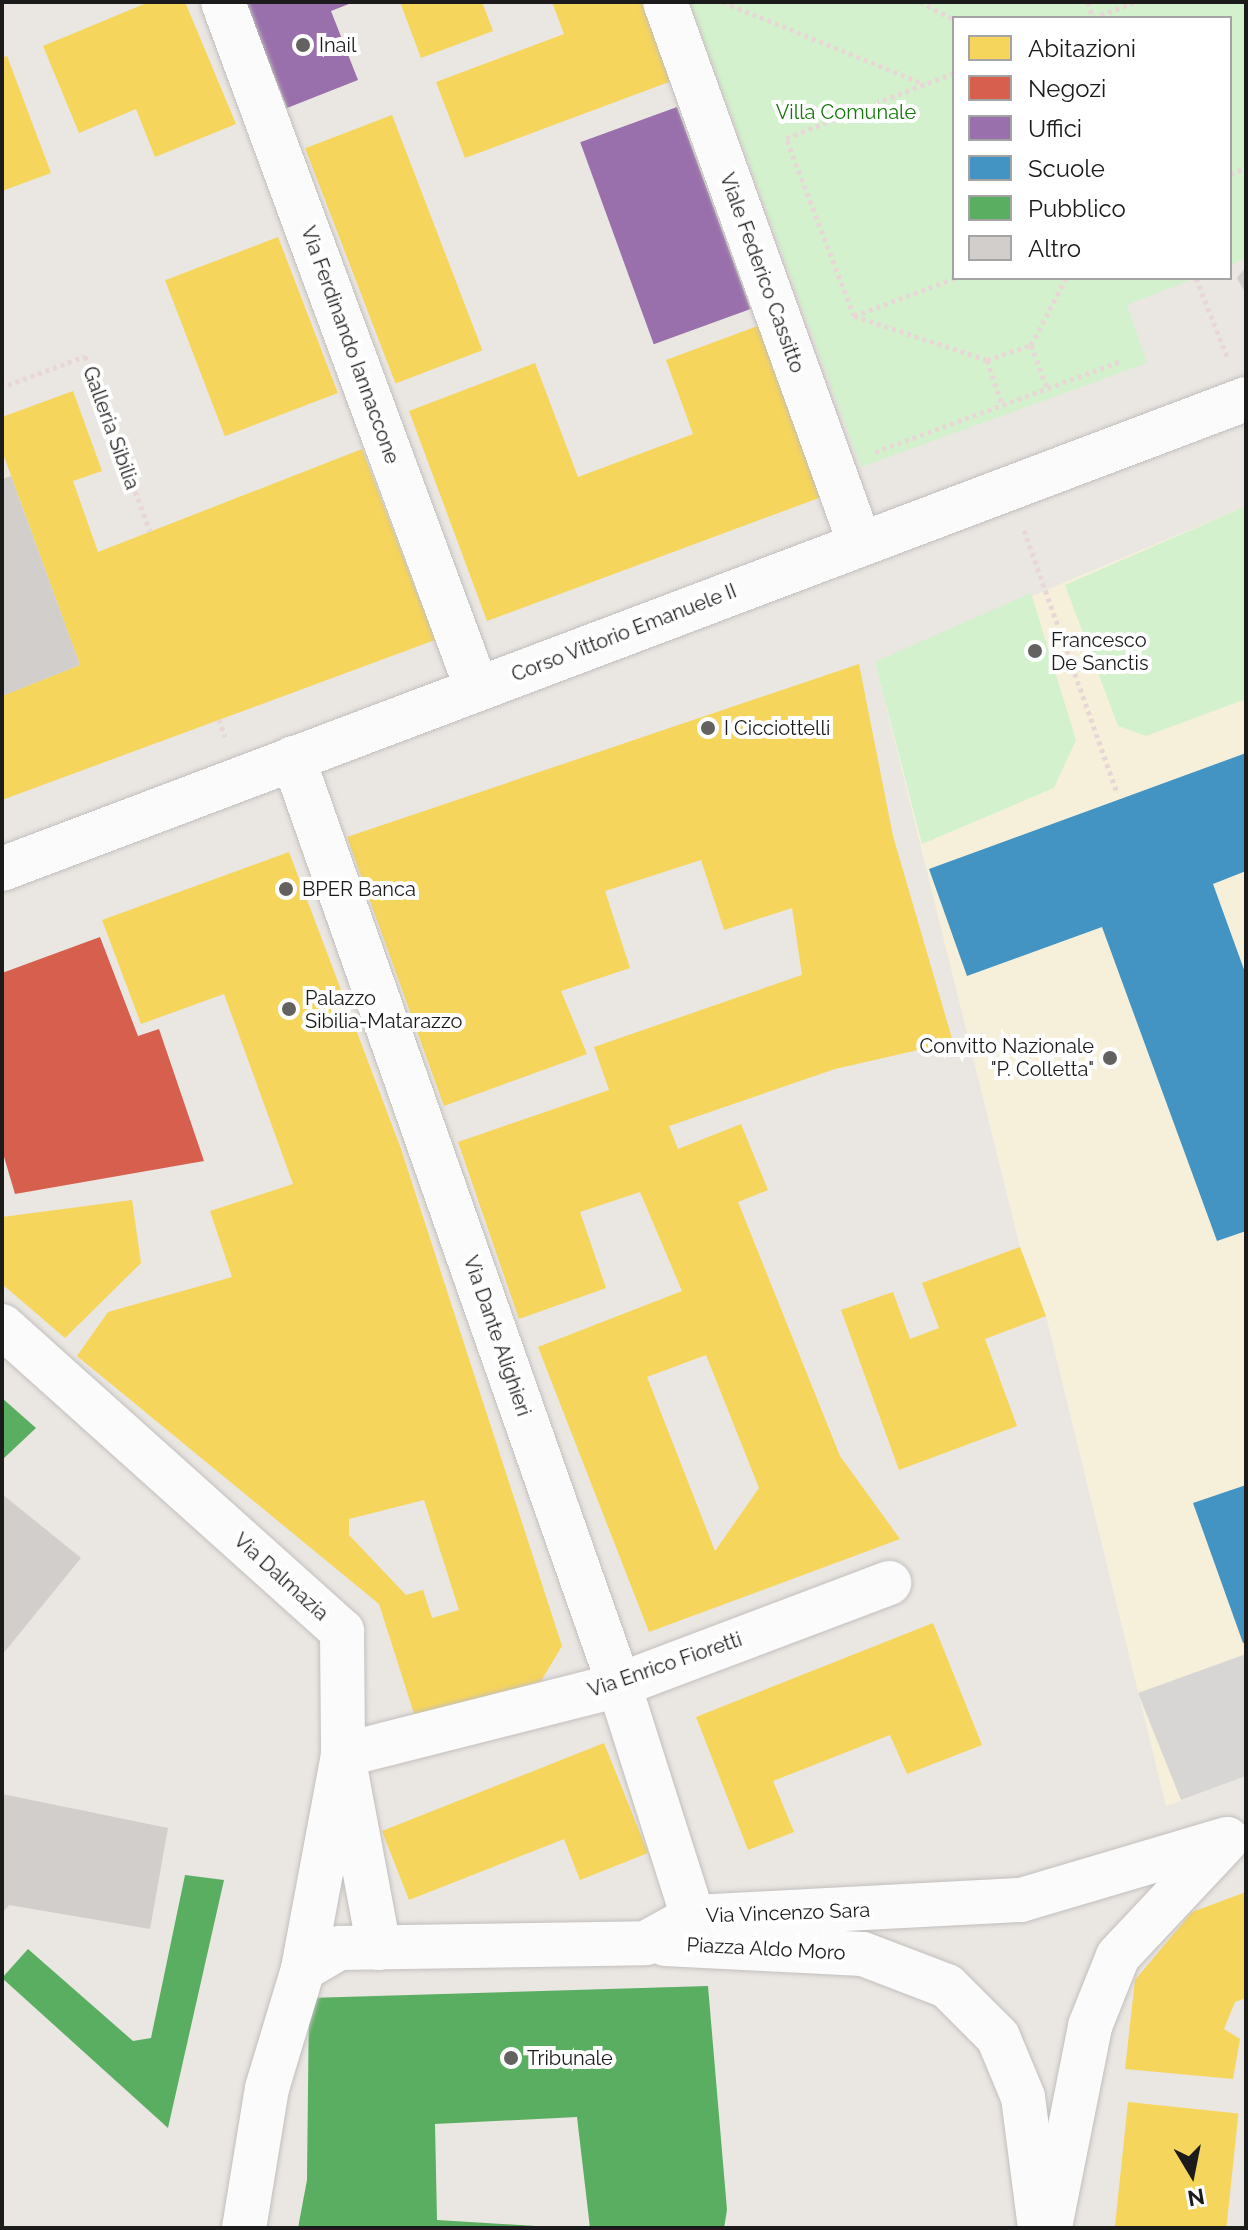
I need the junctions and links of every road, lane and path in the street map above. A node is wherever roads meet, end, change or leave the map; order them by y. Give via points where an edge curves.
1 (223, 2) edge
2 (665, 2) edge
3 (723, 2) edge
4 (920, 2) edge
5 (1135, 2) edge
6 (1098, 16) edge
7 (952, 18) edge
8 (952, 74) edge
9 (924, 84) junction
10 (952, 279) edge
11 (1065, 280) edge
12 (1197, 280) edge
13 (854, 316) junction
14 (1031, 345) junction
15 (987, 360) junction
16 (1121, 361) dead end
17 (8, 385) dead end
18 (1047, 388) junction
19 (1245, 399) edge
20 (1002, 405) junction
21 (833, 468) junction
22 (1008, 488) junction
23 (150, 531) dead end
24 (860, 544) junction
25 (477, 689) junction
26 (293, 758) junction
27 (1116, 790) dead end
28 (2, 869) edge
29 (2, 1326) edge
30 (889, 1583) dead end
31 (619, 1685) junction
32 (343, 1755) junction
33 (1237, 1836) edge
34 (693, 1917) junction
35 (646, 1943) junction
36 (379, 1948) junction
37 (303, 1969) junction
38 (244, 2228) edge
39 (1040, 2228) edge
40 (1050, 2228) edge

1 - 25 street, Via Ferdinando Iannaccone
2 - 21 street, Viale Federico Cassitto
3 - 9 path
4 - 7 path
5 - 6 path
8 - 9 path
9 - 13 path via 786,138
10 - 13 path
11 - 14 path
12 - 19 path
13 - 15 path
14 - 15 path
14 - 18 path
15 - 20 path
16 - 18 path
17 - 23 path, Galleria Sibilia via 85,356
18 - 20 path
19 - 22 street, Corso Vittorio Emanuele II
20 - 21 path
21 - 24 street, Viale Federico Cassitto
22 - 24 street, Corso Vittorio Emanuele II
22 - 27 path
24 - 25 street, Corso Vittorio Emanuele II
25 - 26 street, Corso Vittorio Emanuele II
26 - 28 street, Corso Vittorio Emanuele II
26 - 31 street, Via Dante Alighieri
29 - 32 street, Via Dalmazia via 342,1631
30 - 31 street, Via Enrico Fioretti
31 - 32 street, Via Enrico Fioretti
31 - 34 street, Via Dante Alighieri
32 - 36 street
32 - 37 street, Via Dalmazia
33 - 34 street, Via Vincenzo Sara via 1021,1900
33 - 40 street via 1118,1956 1090,2026
34 - 35 street, Via Vincenzo Sara
35 - 36 street, Via Vincenzo Sara
35 - 39 street, Piazza Aldo Moro via 863,1954 947,1986 998,2037 1023,2097
36 - 37 street, Via Vincenzo Sara via 339,1948
37 - 38 street, Via Dalmazia via 267,2088

